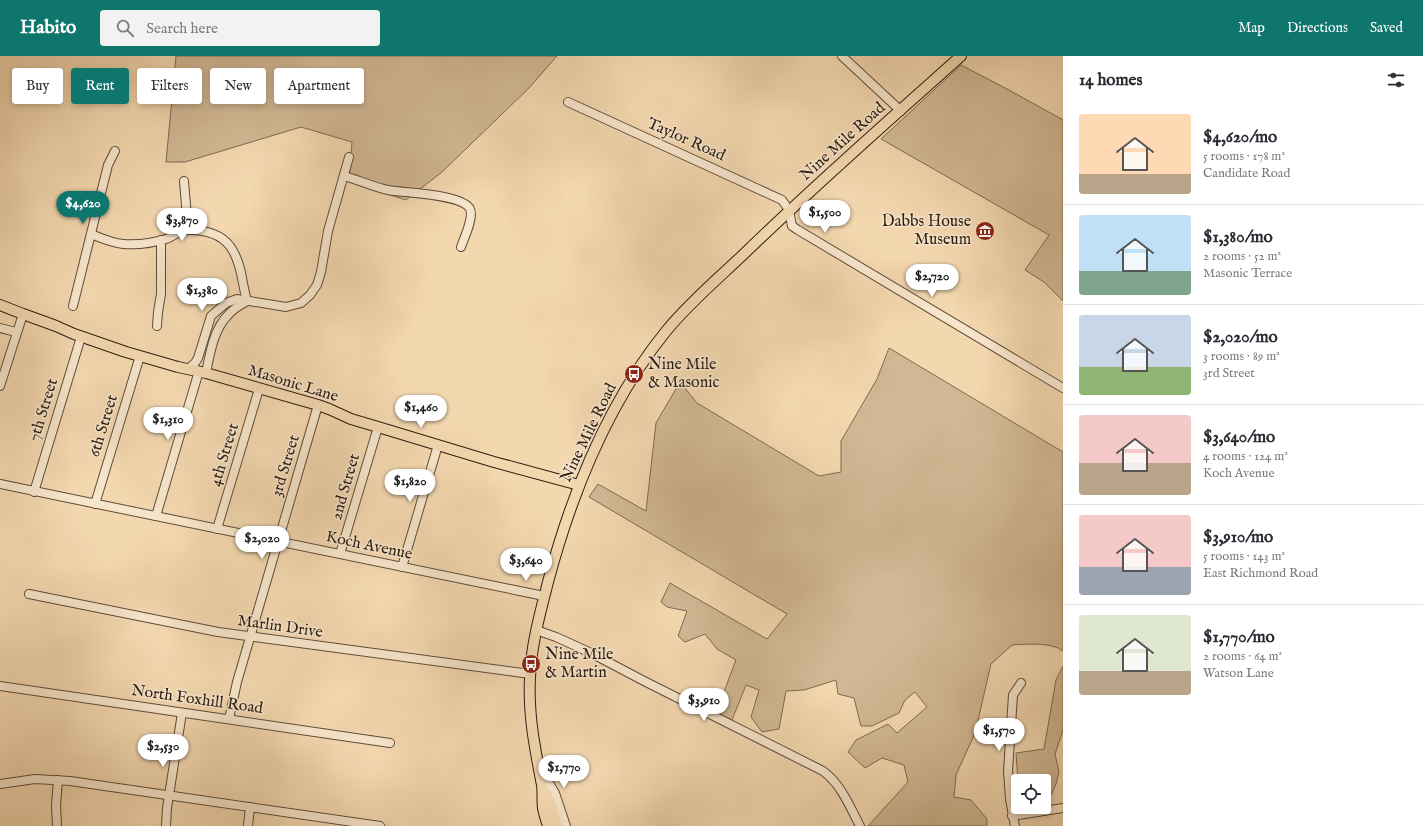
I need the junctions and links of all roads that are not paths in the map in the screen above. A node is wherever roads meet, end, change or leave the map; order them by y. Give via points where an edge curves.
1 (842, 56) edge
2 (961, 56) edge
3 (568, 102) dead end
4 (901, 111) junction
5 (115, 151) dead end
6 (349, 157) dead end
7 (344, 176) junction
8 (184, 181) dead end
9 (789, 210) junction
10 (188, 230) junction
11 (91, 234) junction
12 (161, 240) junction
13 (461, 247) dead end
14 (247, 301) junction
15 (0, 305) edge
16 (73, 306) dead end
17 (23, 314) junction
18 (157, 326) dead end
19 (0, 328) edge
20 (16, 332) junction
21 (81, 337) junction
22 (140, 356) junction
23 (188, 369) junction
24 (203, 372) junction
25 (0, 386) edge
26 (1063, 388) edge
27 (259, 389) junction
28 (318, 405) junction
29 (378, 427) junction
30 (438, 445) junction
31 (0, 484) edge
32 (579, 485) junction
33 (34, 492) junction
34 (95, 504) junction
35 (156, 516) junction
36 (217, 529) junction
37 (278, 541) junction
38 (340, 554) junction
39 (402, 567) junction
40 (29, 594) dead end
41 (544, 596) junction
42 (536, 630) junction
43 (251, 637) junction
44 (530, 674) junction
45 (1020, 683) dead end
46 (0, 686) edge
47 (182, 712) junction
48 (229, 719) junction
49 (390, 743) dead end
50 (537, 763) junction
51 (58, 780) junction
52 (0, 784) edge
53 (542, 787) junction
54 (169, 795) junction
55 (250, 807) junction
56 (1063, 808) edge
57 (1012, 816) junction
58 (330, 822) edge
59 (58, 826) edge
60 (166, 826) edge
61 (248, 826) edge
62 (380, 826) edge
63 (548, 826) edge
64 (557, 826) edge
65 (566, 826) edge
66 (860, 826) edge
67 (1014, 826) edge

1 - 4 street
2 - 4 main road, Nine Mile Road
3 - 9 street, Taylor Road via 782,200
4 - 9 main road, Nine Mile Road
5 - 11 street via 108,165
6 - 7 street
7 - 13 street via 388,190 438,196 465,204 471,215
7 - 14 street via 328,231 321,272 310,295 300,303 286,307
8 - 10 street
9 - 26 street via 792,226 798,230
9 - 32 main road, Nine Mile Road via 666,330 634,374 602,432
10 - 12 street
10 - 14 street via 209,232 231,247 240,266
11 - 12 street via 123,244
11 - 16 street
12 - 18 street via 161,294
14 - 23 street via 234,300 213,313 196,363
14 - 24 street via 223,321
15 - 17 main road, Masonic Lane
17 - 20 street
17 - 21 main road, Masonic Lane
19 - 20 street
20 - 25 street
21 - 22 main road, Masonic Lane
21 - 33 street, 7th Street
22 - 23 main road, Masonic Lane
22 - 34 street, 6th Street
23 - 24 main road, Masonic Lane
24 - 27 main road, Masonic Lane
24 - 35 street
27 - 28 main road, Masonic Lane
27 - 36 street, 4th Street
28 - 29 main road, Masonic Lane
28 - 37 street, 3rd Street
29 - 30 main road, Masonic Lane
29 - 38 street, 2nd Street
30 - 32 main road, Masonic Lane
30 - 39 street
31 - 33 street, Koch Avenue
32 - 41 main road, Nine Mile Road
33 - 34 street, Koch Avenue
34 - 35 street, Koch Avenue
35 - 36 street, Koch Avenue
36 - 37 street, Koch Avenue
37 - 38 street, Koch Avenue
37 - 43 street, 3rd Street
38 - 39 street, Koch Avenue
39 - 41 street, Koch Avenue
40 - 43 street, Marlin Drive
41 - 42 main road, Nine Mile Road
42 - 44 main road, Nine Mile Road
42 - 66 street via 585,650 823,771 838,788
43 - 44 street, Marlin Drive
43 - 48 street, 3rd Street
44 - 50 main road, Nine Mile Road via 530,720
45 - 57 street via 1013,695 1008,772
46 - 47 street, North Foxhill Road
47 - 48 street, North Foxhill Road
47 - 54 street
48 - 49 street, North Foxhill Road
50 - 53 main road, Nine Mile Road
50 - 65 street via 555,793
51 - 52 street via 35,779
51 - 54 street
51 - 59 street
53 - 63 main road, Nine Mile Road via 543,807
53 - 64 main road, Nine Mile Road via 550,802
54 - 55 street
54 - 60 street
55 - 58 street
55 - 61 street
56 - 57 street
57 - 67 street
58 - 62 street

